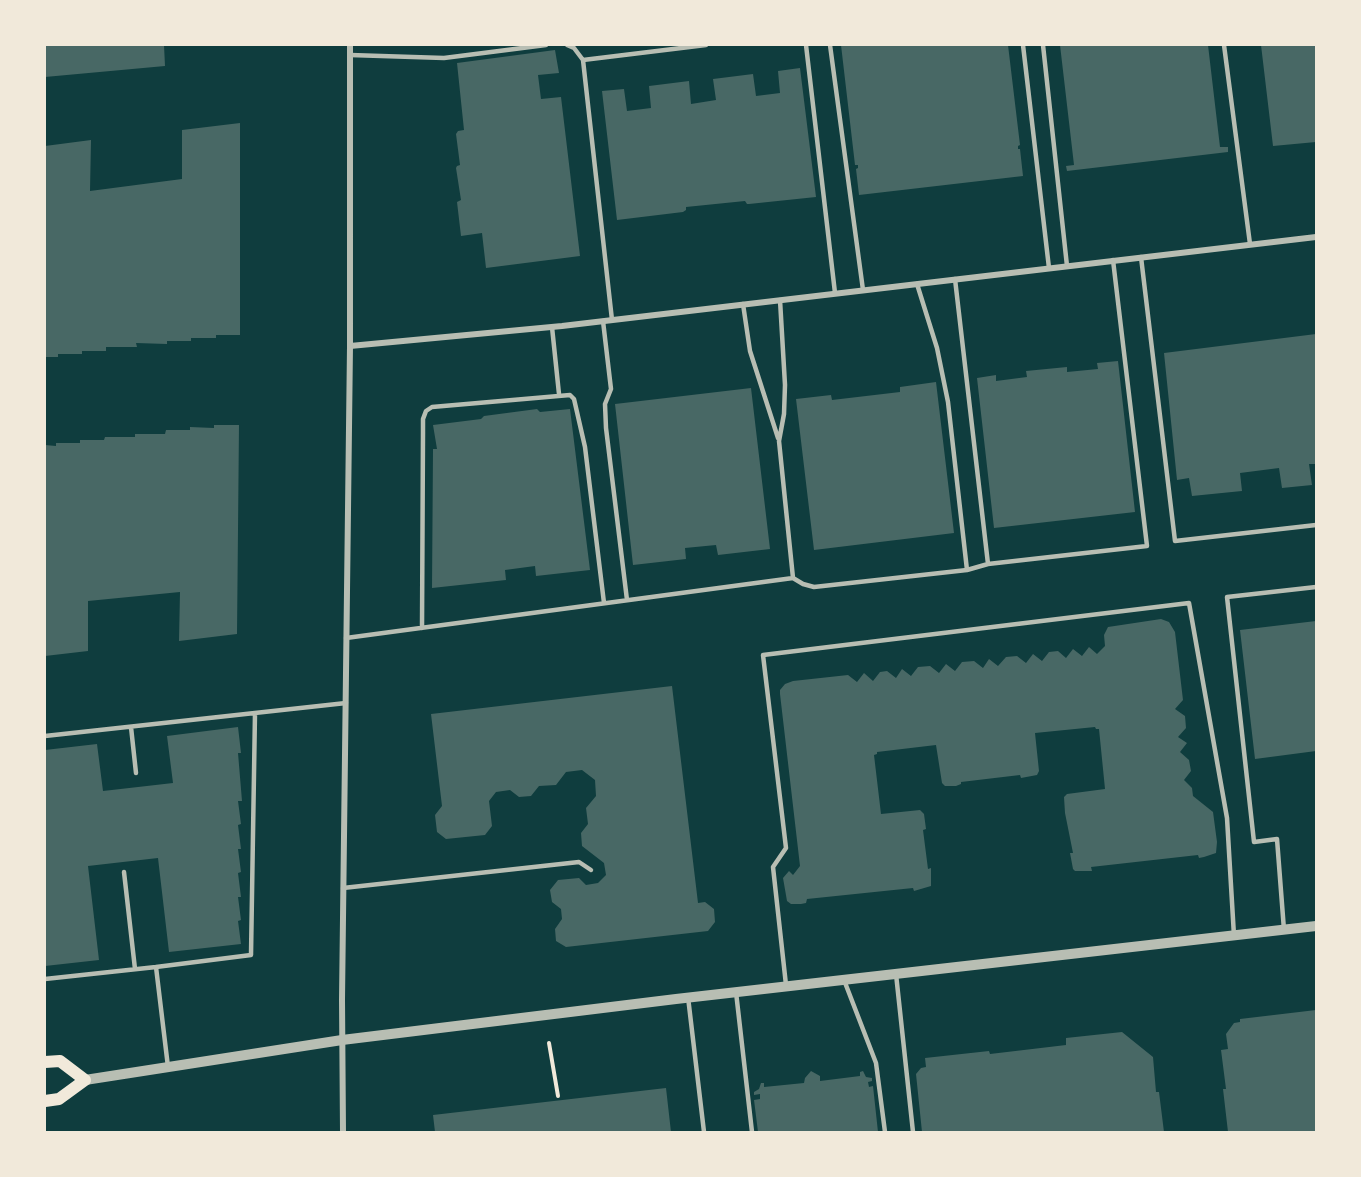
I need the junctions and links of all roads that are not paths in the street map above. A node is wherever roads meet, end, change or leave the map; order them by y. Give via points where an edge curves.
1 (350, 45) edge
2 (546, 45) edge
3 (567, 45) edge
4 (706, 45) edge
5 (806, 45) edge
6 (830, 45) edge
7 (1023, 45) edge
8 (1043, 45) edge
9 (1224, 45) edge
10 (350, 55) junction
11 (583, 60) junction
12 (1316, 237) edge
13 (1250, 244) junction
14 (1141, 257) junction
15 (1113, 260) junction
16 (1067, 266) junction
17 (1049, 268) junction
18 (955, 279) junction
19 (917, 284) junction
20 (863, 290) junction
21 (835, 293) junction
22 (780, 300) junction
23 (742, 304) junction
24 (612, 320) junction
25 (603, 321) junction
26 (552, 327) junction
27 (350, 346) junction
28 (559, 394) junction
29 (779, 441) junction
30 (1316, 525) edge
31 (988, 564) junction
32 (967, 570) junction
33 (793, 578) junction
34 (1316, 587) edge
35 (627, 600) junction
36 (604, 603) junction
37 (422, 628) junction
38 (346, 638) junction
39 (346, 703) junction
40 (255, 713) junction
41 (131, 727) junction
42 (45, 736) edge
43 (136, 773) dead end
44 (591, 870) dead end
45 (124, 872) dead end
46 (344, 888) junction
47 (1316, 926) edge
48 (1284, 930) junction
49 (1234, 936) junction
50 (156, 967) junction
51 (135, 969) junction
52 (896, 974) junction
53 (45, 979) edge
54 (844, 980) junction
55 (786, 986) junction
56 (736, 992) junction
57 (688, 998) junction
58 (342, 1040) junction
59 (45, 1062) edge
60 (168, 1067) junction
61 (85, 1080) junction
62 (45, 1101) edge
63 (343, 1132) edge
64 (704, 1132) edge
65 (752, 1132) edge
66 (885, 1132) edge
67 (913, 1132) edge

1 - 10 street
2 - 10 lane via 444,58
3 - 11 lane
4 - 11 lane
5 - 21 lane
6 - 20 lane
7 - 17 lane
8 - 16 lane
9 - 13 lane
10 - 27 street
11 - 24 lane
12 - 13 street
13 - 14 street
14 - 15 street
14 - 30 lane via 1175,541
15 - 16 street
15 - 31 lane via 1147,546
16 - 17 street
17 - 18 street
18 - 19 street
18 - 31 lane
19 - 20 street
19 - 32 lane via 937,348 948,402
20 - 21 street
21 - 22 street
22 - 23 street
22 - 29 lane via 785,385
23 - 24 street
23 - 29 lane via 750,351
24 - 25 street
25 - 26 street
25 - 35 lane via 611,389 605,404 606,428
26 - 27 street
26 - 28 lane
27 - 38 street
28 - 36 lane via 574,399 585,447
28 - 37 lane via 432,407 426,411
29 - 33 lane
31 - 32 lane
32 - 33 lane via 814,587
33 - 35 lane
34 - 48 lane via 1227,597 1254,842 1277,839
35 - 36 lane
36 - 37 lane
37 - 38 lane
38 - 39 street
39 - 40 lane
39 - 46 street
40 - 41 lane
40 - 50 lane via 251,955
41 - 42 lane
41 - 43 lane
44 - 46 lane via 579,862
45 - 51 lane
46 - 58 street
47 - 48 street
48 - 49 street
49 - 52 street
49 - 55 lane via 1227,818 1189,603 763,655 786,848 773,867
50 - 51 lane
50 - 60 lane
51 - 53 lane
52 - 54 street
52 - 67 lane
54 - 55 street
54 - 66 lane via 876,1063
55 - 56 street
56 - 57 street
56 - 65 lane
57 - 58 street
57 - 64 lane
58 - 60 street
58 - 63 street
59 - 61 main road via 60,1061
60 - 61 street
61 - 62 main road via 59,1099

